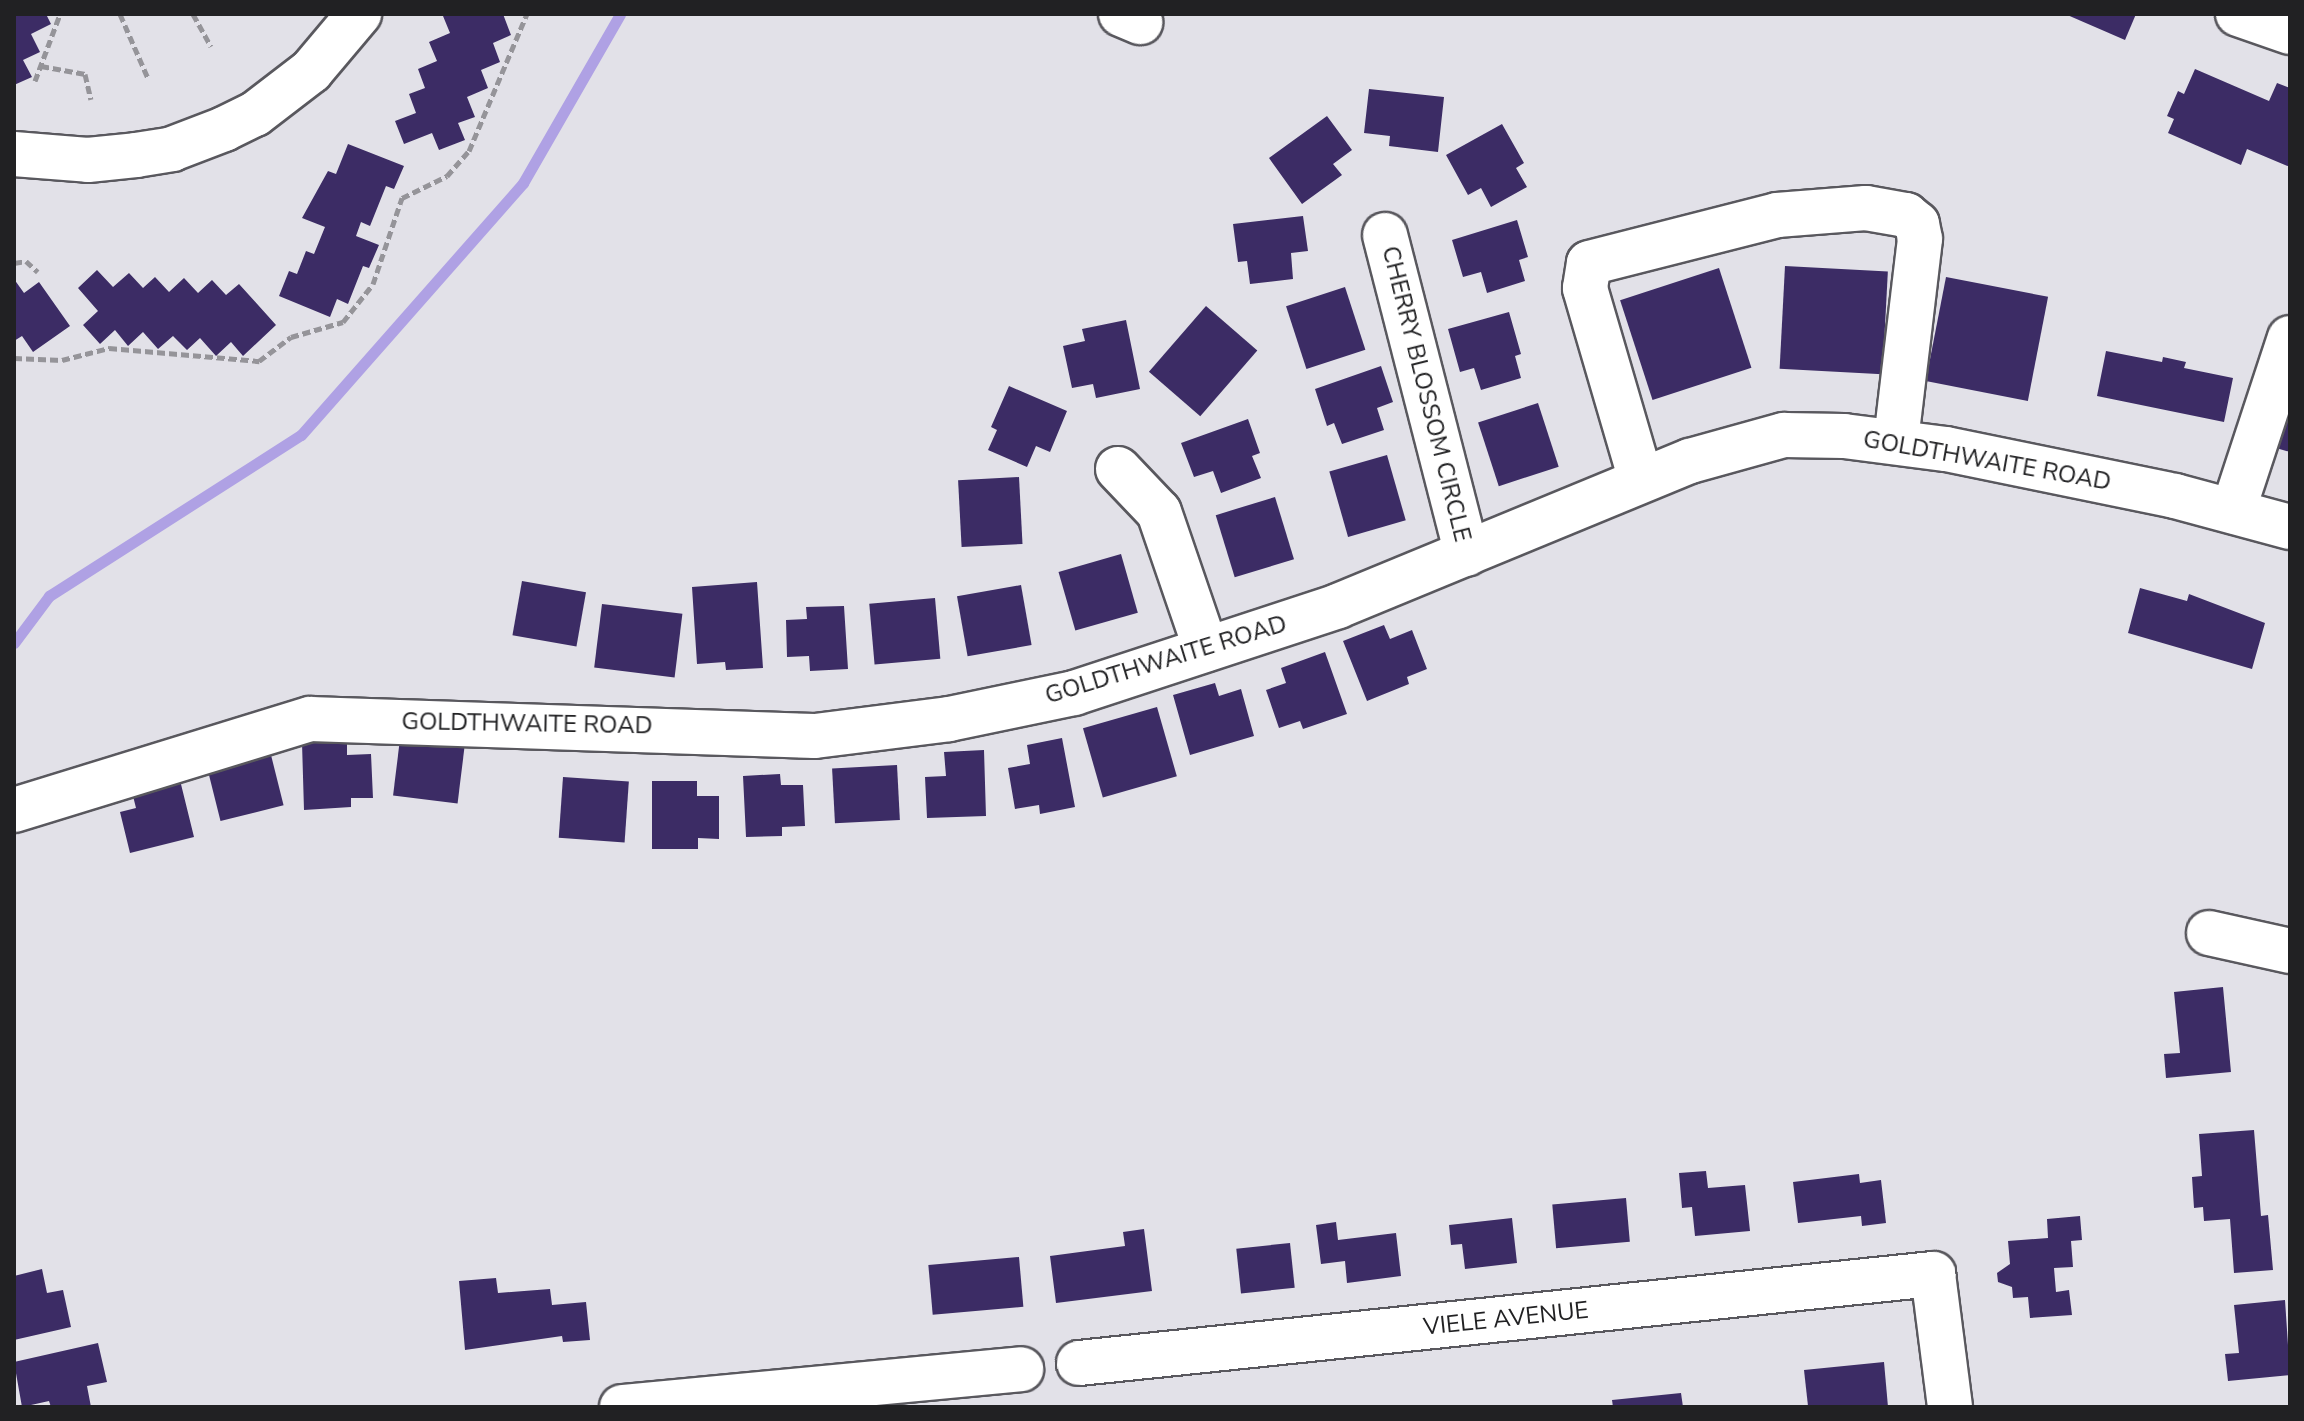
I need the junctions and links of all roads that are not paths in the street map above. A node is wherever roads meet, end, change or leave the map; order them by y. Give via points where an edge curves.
1 (359, 14) edge
2 (2238, 14) edge
3 (2290, 32) edge
4 (14, 154) edge
5 (1385, 235) dead end
6 (2290, 338) edge
7 (1896, 441) junction
8 (1118, 469) dead end
9 (1641, 480) junction
10 (2233, 511) junction
11 (2290, 527) edge
12 (1467, 554) junction
13 (1206, 649) junction
14 (14, 810) edge
15 (2209, 933) dead end
16 (2290, 951) edge
17 (1079, 1363) dead end
18 (1021, 1369) dead end
19 (842, 1397) edge
20 (622, 1407) edge
21 (1950, 1407) edge

1 - 4 street via 311,71 255,114 224,129 136,155 88,160
2 - 3 street
5 - 12 street, CHERRY BLOSSOM CIRCLE
6 - 10 street
7 - 9 street, GOLDTHWAITE ROAD via 1784,435
7 - 9 street via 1920,239 1917,224 1906,215 1866,208 1777,215 1589,263 1585,288
7 - 10 street, GOLDTHWAITE ROAD
8 - 13 street via 1159,512
9 - 12 street, GOLDTHWAITE ROAD
10 - 11 street, GOLDTHWAITE ROAD
12 - 13 street, GOLDTHWAITE ROAD via 1338,606
13 - 14 street, GOLDTHWAITE ROAD via 1074,693 949,719 815,736 310,719
15 - 16 street
17 - 21 street, VIELE AVENUE via 1933,1274
18 - 19 street
19 - 20 street

